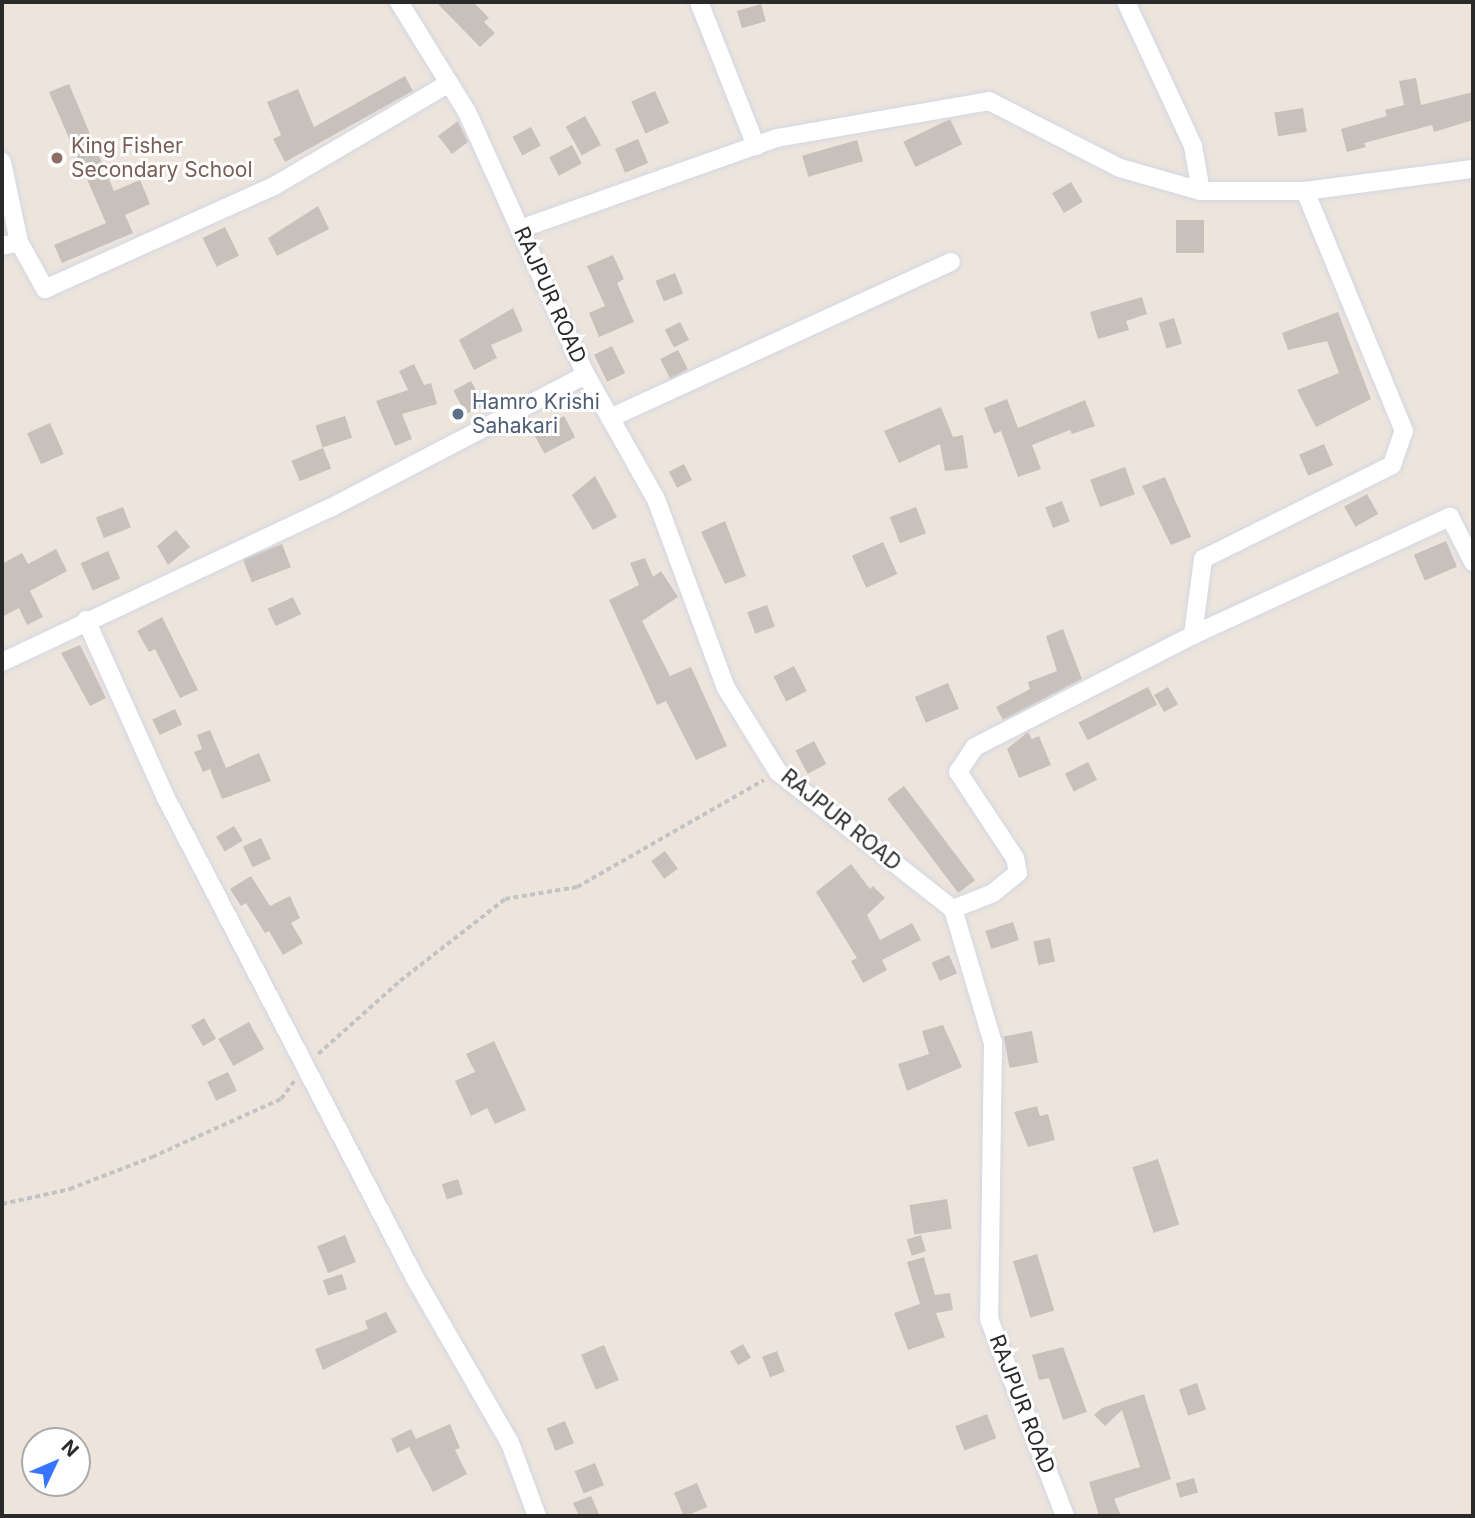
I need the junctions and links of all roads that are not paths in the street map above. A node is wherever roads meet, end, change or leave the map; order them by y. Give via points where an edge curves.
1 (399, 2) edge
2 (699, 2) edge
3 (1126, 2) edge
4 (449, 83) junction
5 (756, 146) junction
6 (2, 162) edge
7 (1473, 169) edge
8 (1201, 191) junction
9 (1305, 191) junction
10 (520, 229) junction
11 (10, 244) edge
12 (951, 262) dead end
13 (586, 375) junction
14 (610, 418) junction
15 (1473, 562) edge
16 (86, 620) junction
17 (1193, 635) junction
18 (2, 662) edge
19 (953, 909) junction
20 (537, 1516) edge
21 (1065, 1516) edge

1 - 4 street, RAJPUR ROAD
2 - 5 street
3 - 8 street via 1193,146
4 - 10 street, RAJPUR ROAD via 467,112
4 - 11 street via 275,185 45,289
5 - 8 street via 989,101 1120,168
5 - 10 street
6 - 11 street
7 - 9 street
8 - 9 street
9 - 17 street via 1404,431 1392,465 1203,559
10 - 13 street, RAJPUR ROAD
12 - 14 street
13 - 14 street, RAJPUR ROAD
13 - 16 street via 330,508
14 - 19 street, RAJPUR ROAD via 656,499 726,688 778,772
15 - 17 street via 1450,517
16 - 18 street
16 - 20 street via 166,797 415,1279 510,1443
17 - 19 street via 975,747 958,772 1015,858 1018,873 993,892
19 - 21 street, RAJPUR ROAD via 993,1043 989,1319

